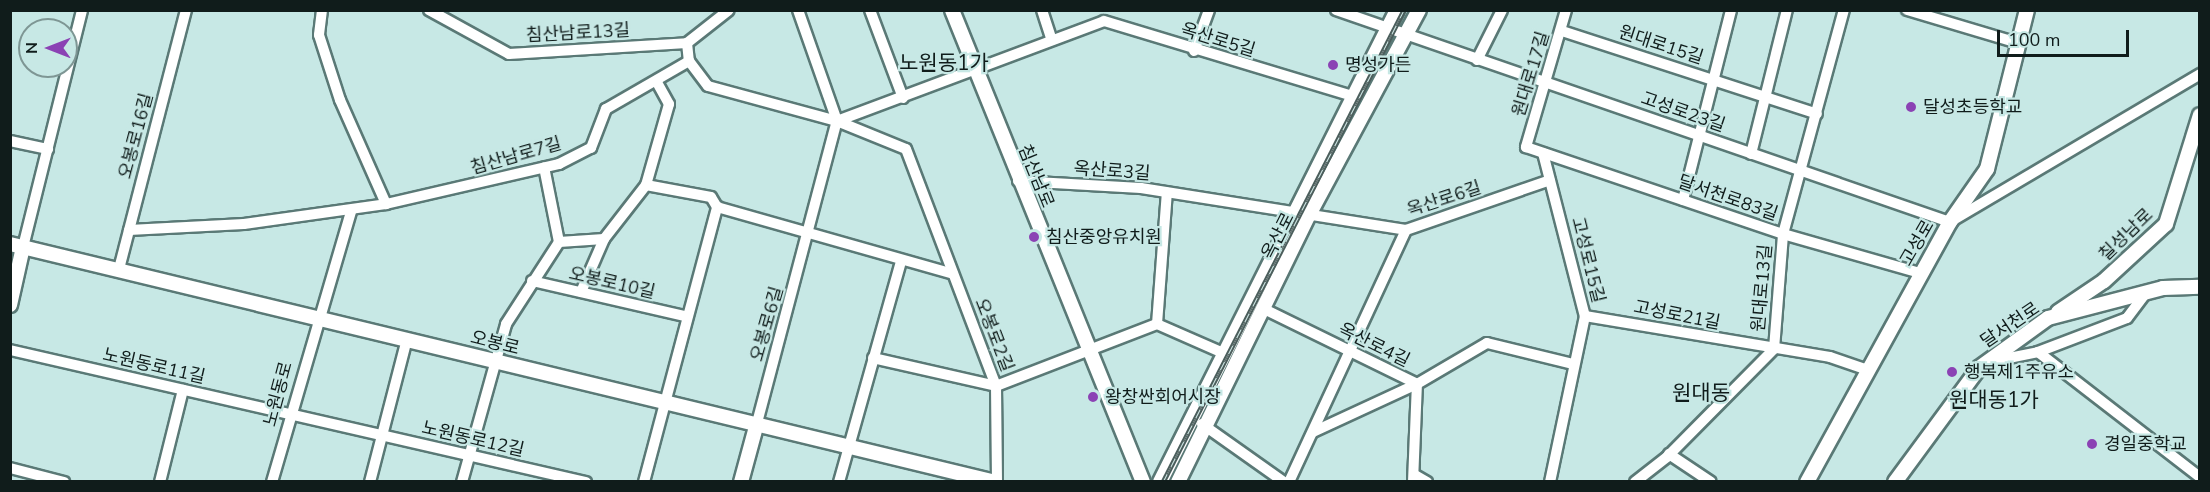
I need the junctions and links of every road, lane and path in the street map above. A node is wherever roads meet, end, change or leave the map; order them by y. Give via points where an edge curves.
1 (82, 10) edge
2 (186, 10) edge
3 (322, 10) edge
4 (429, 10) edge
5 (729, 10) edge
6 (798, 10) edge
7 (870, 10) edge
8 (952, 10) edge
9 (1042, 10) edge
10 (1209, 10) edge
11 (1336, 10) edge
12 (1397, 10) edge
13 (1419, 10) edge
14 (1502, 10) edge
15 (1566, 10) edge
16 (1731, 10) edge
17 (1786, 10) edge
18 (1844, 10) edge
19 (1907, 10) edge
20 (2027, 10) edge
21 (1105, 16) edge
22 (1388, 28) junction
23 (1562, 31) junction
24 (1406, 33) junction
25 (1051, 38) junction
26 (2018, 43) junction
27 (687, 44) junction
28 (1194, 51) junction
29 (1477, 60) junction
30 (689, 61) junction
31 (974, 68) junction
32 (2199, 74) edge
33 (1716, 80) junction
34 (657, 82) junction
35 (1546, 83) junction
36 (1352, 96) junction
37 (1765, 96) junction
38 (903, 98) junction
39 (1816, 114) junction
40 (2199, 115) edge
41 (837, 121) junction
42 (1701, 134) junction
43 (10, 141) edge
44 (1526, 147) joint
45 (48, 149) junction
46 (1543, 153) junction
47 (1751, 154) junction
48 (544, 167) junction
49 (1802, 175) junction
50 (1018, 180) junction
51 (1550, 180) junction
52 (646, 185) junction
53 (1167, 192) junction
54 (1683, 200) junction
55 (386, 204) junction
56 (717, 207) junction
57 (352, 209) junction
58 (1295, 212) junction
59 (1309, 215) junction
60 (1950, 222) junction
61 (129, 230) junction
62 (1407, 230) junction
63 (1783, 234) junction
64 (809, 235) junction
65 (604, 239) junction
66 (559, 242) junction
67 (17, 246) edge
68 (901, 262) junction
69 (119, 269) junction
70 (1920, 273) junction
71 (953, 274) junction
72 (532, 281) junction
73 (2199, 287) edge
74 (581, 292) junction
75 (2146, 293) junction
76 (10, 305) edge
77 (1262, 308) junction
78 (317, 316) junction
79 (685, 316) junction
80 (1585, 316) junction
81 (2048, 318) junction
82 (1157, 324) junction
83 (407, 339) junction
84 (10, 350) edge
85 (1774, 350) junction
86 (1352, 352) junction
87 (2038, 352) junction
88 (1223, 353) junction
89 (1090, 354) junction
90 (873, 358) junction
91 (495, 362) junction
92 (1986, 363) junction
93 (1573, 364) junction
94 (1868, 370) junction
95 (1417, 384) junction
96 (996, 386) junction
97 (183, 390) junction
98 (665, 402) junction
99 (290, 414) junction
100 (757, 423) junction
101 (1202, 424) junction
102 (1313, 432) junction
103 (382, 435) junction
104 (849, 446) junction
105 (1670, 454) junction
106 (470, 455) junction
107 (10, 468) edge
108 (2199, 477) edge
109 (557, 478) edge
110 (1414, 478) edge
111 (64, 482) edge
112 (160, 482) edge
113 (272, 482) edge
114 (370, 482) edge
115 (462, 482) edge
116 (586, 482) edge
117 (644, 482) edge
118 (741, 482) edge
119 (839, 482) edge
120 (996, 482) edge
121 (1143, 482) edge
122 (1160, 482) edge
123 (1178, 482) edge
124 (1284, 482) edge
125 (1289, 482) edge
126 (1427, 482) edge
127 (1550, 482) edge
128 (1635, 482) edge
129 (1711, 482) edge
130 (1807, 482) edge
131 (1895, 482) edge

1 - 45 street
2 - 61 street, 오봉로16길
3 - 55 street via 319,35 340,100
4 - 27 street, 침산남로13길 via 509,54
5 - 27 street
6 - 41 street
7 - 38 street
8 - 31 main road, 침산남로
9 - 25 street
10 - 28 street
11 - 22 street, 고성로23길
12 - 22 main road
13 - 24 main road, 옥산로
14 - 29 street
15 - 23 street, 원대로17길
16 - 33 street, 원대로15길
17 - 37 street
18 - 39 street, 원대로13길
19 - 26 street
20 - 26 main road, 고성로
21 - 25 street, 옥산로5길
21 - 28 street, 옥산로5길
22 - 24 street, 고성로23길
22 - 36 main road
23 - 33 street, 원대로15길
23 - 35 street, 원대로17길
24 - 29 street, 고성로23길
24 - 59 main road, 옥산로
25 - 31 street, 옥산로5길
26 - 60 main road, 고성로 via 1988,169
27 - 30 street
28 - 36 street, 옥산로5길
29 - 35 street, 고성로23길
30 - 34 street, 침산남로7길
30 - 41 street via 708,86
31 - 38 street
31 - 50 main road, 침산남로
32 - 60 street
33 - 37 street
33 - 42 street, 원대로15길
34 - 48 street, 침산남로7길 via 606,109 591,148
34 - 52 street via 666,90 669,104
35 - 42 street, 고성로23길
35 - 44 street, 원대로17길
36 - 58 main road
37 - 39 street
37 - 47 street
38 - 41 street
39 - 49 street, 원대로13길
40 - 81 main road, 칠성남로 via 2166,225 2104,281
41 - 64 street, 오봉로6길
41 - 71 street, 오봉로2길 via 906,149
42 - 47 street, 고성로23길
42 - 54 street, 원대로15길
43 - 45 street
44 - 46 street, 달서천로83길
45 - 67 street
46 - 51 street, 고성로15길
46 - 54 street, 달서천로83길
47 - 49 street, 고성로23길
48 - 55 street, 침산남로7길
48 - 66 street, 오봉로10길
49 - 60 street, 고성로23길
49 - 63 street, 원대로13길
50 - 53 street, 옥산로3길
50 - 89 main road, 침산남로
51 - 62 street, 옥산로6길
51 - 80 street, 고성로15길
52 - 56 street via 711,197
52 - 65 street
53 - 58 street, 옥산로3길
53 - 82 street, 옥산로3길
54 - 63 street, 달서천로83길
55 - 57 street, 침산남로7길
56 - 64 street
56 - 79 street
57 - 61 street, 침산남로7길 via 244,224
57 - 78 street
58 - 59 street, 옥산로3길
58 - 88 main road
59 - 62 street, 옥산로6길
59 - 77 main road, 옥산로
60 - 70 main road, 고성로
61 - 69 street, 오봉로16길
62 - 86 street
63 - 70 street, 달서천로83길
63 - 85 street, 원대로13길
64 - 68 street
64 - 100 street, 오봉로6길
65 - 66 street, 오봉로10길
65 - 74 street
66 - 72 street, 오봉로10길
67 - 69 main road, 오봉로
67 - 76 main road
68 - 71 street
68 - 90 street
69 - 78 main road, 오봉로
70 - 94 main road, 고성로
71 - 96 street, 오봉로2길
72 - 74 street, 오봉로10길
72 - 91 street, 오봉로10길 via 522,306 506,324
73 - 75 main road, 달서천로
74 - 79 street, 오봉로10길
75 - 81 main road, 달서천로
75 - 87 street via 2127,318
77 - 86 street, 옥산로4길
77 - 101 main road, 옥산로
78 - 83 main road, 오봉로
78 - 99 street, 노원동로
79 - 98 street
80 - 85 street, 고성로21길
80 - 93 street, 고성로15길
81 - 92 main road, 달서천로
82 - 88 street
82 - 89 street
83 - 91 main road, 오봉로
83 - 103 street
84 - 97 street, 노원동로11길
85 - 94 street, 고성로21길 via 1830,357
85 - 105 street, 원대로13길
86 - 95 street, 옥산로4길
86 - 102 street
87 - 92 street
87 - 108 street
88 - 122 main road
89 - 96 street
89 - 121 main road, 침산남로
90 - 96 street
90 - 104 street
91 - 98 main road, 오봉로
91 - 106 street, 오봉로10길
92 - 131 main road, 달서천로
93 - 95 street, 옥산로4길 via 1487,343
93 - 127 street, 고성로15길
94 - 130 main road, 고성로
95 - 102 street
95 - 110 street
96 - 120 street, 오봉로2길
97 - 99 street, 노원동로11길
97 - 112 street
98 - 100 main road, 오봉로
98 - 117 street
99 - 103 street, 노원동로12길
99 - 113 street, 노원동로
100 - 104 main road, 오봉로
100 - 118 main road
101 - 123 main road, 옥산로
101 - 124 street
102 - 125 street
103 - 106 street, 노원동로12길
103 - 114 street
104 - 119 street
104 - 120 main road, 오봉로
105 - 128 street, 원대로13길
105 - 129 street
106 - 109 street, 노원동로12길
106 - 115 street, 오봉로10길
107 - 111 street
109 - 116 street, 노원동로12길
110 - 126 street

